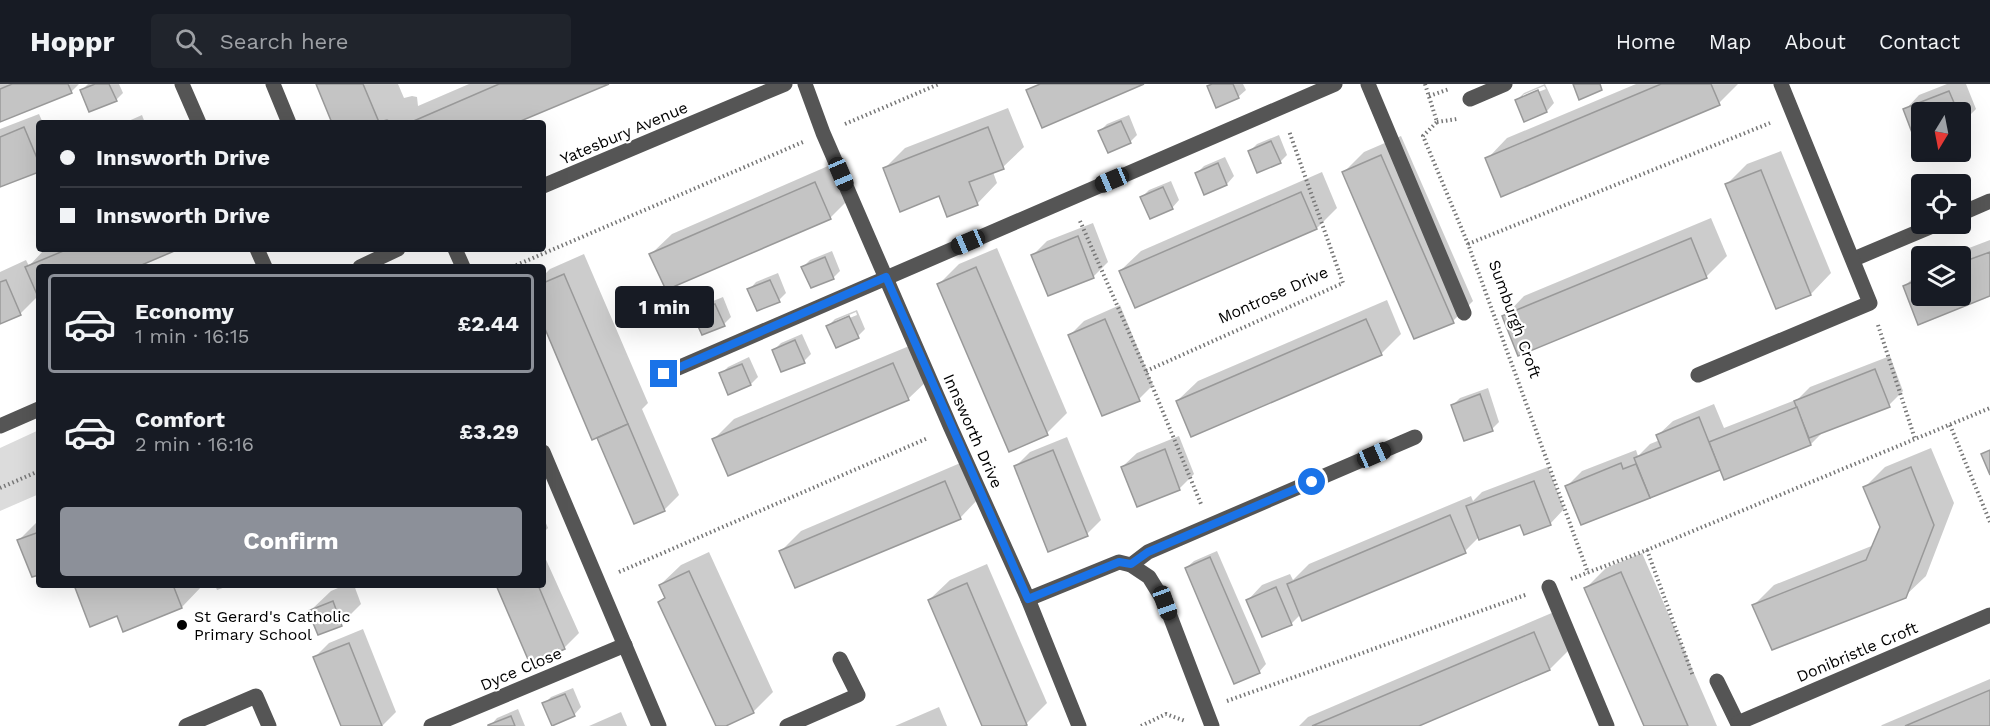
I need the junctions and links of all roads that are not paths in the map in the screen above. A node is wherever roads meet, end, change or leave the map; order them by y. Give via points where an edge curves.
1 (182, 84) edge
2 (273, 84) edge
3 (785, 84) edge
4 (805, 84) edge
5 (1335, 84) edge
6 (1368, 84) edge
7 (1505, 84) edge
8 (1780, 84) edge
9 (1470, 99) dead end
10 (197, 120) edge
11 (288, 120) edge
12 (546, 185) edge
13 (1990, 201) edge
14 (1971, 209) edge
15 (1913, 234) edge
16 (392, 252) edge
17 (1854, 259) junction
18 (366, 264) edge
19 (886, 277) junction
20 (1464, 313) dead end
21 (664, 374) dead end
22 (1698, 375) dead end
23 (36, 409) edge
24 (0, 426) edge
25 (1415, 438) dead end
26 (546, 459) edge
27 (1131, 564) junction
28 (1549, 587) road end
29 (1028, 599) junction
30 (1990, 615) edge
31 (625, 645) junction
32 (840, 659) dead end
33 (1717, 681) road end
34 (1738, 724) edge
35 (186, 726) edge
36 (269, 726) edge
37 (431, 726) edge
38 (659, 726) edge
39 (787, 726) edge
40 (1079, 726) edge
41 (1212, 726) edge
42 (1607, 726) edge

1 - 10 street
2 - 11 street
3 - 12 street, Yatesbury Avenue
4 - 19 street, Innsworth Drive
5 - 19 street
6 - 20 street
7 - 9 street
8 - 17 street
13 - 14 street
15 - 17 street
16 - 18 street
17 - 22 street via 1870,303
19 - 21 street
19 - 29 street, Innsworth Drive
23 - 24 street
25 - 27 street via 1148,552
26 - 31 street
27 - 29 street via 1119,562
27 - 41 street via 1149,577 1165,603
28 - 42 street
29 - 40 street, Innsworth Drive
30 - 34 street, Donibristle Croft
31 - 37 street, Dyce Close
31 - 38 street
32 - 39 street via 858,695
33 - 34 street, Donibristle Croft
35 - 36 street via 256,696

